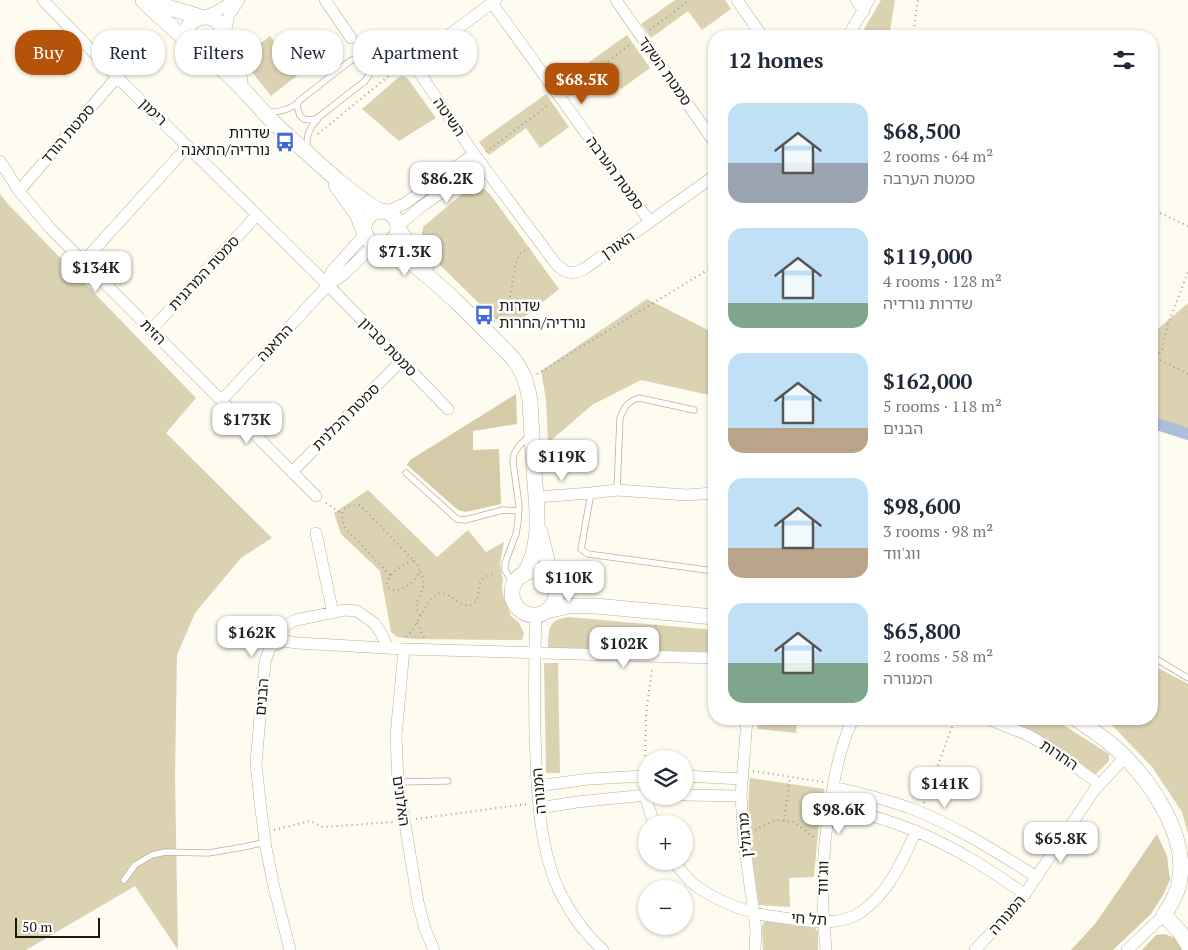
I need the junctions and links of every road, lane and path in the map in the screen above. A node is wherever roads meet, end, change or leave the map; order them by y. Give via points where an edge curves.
1 (43, 0) edge
2 (143, 0) edge
3 (154, 0) edge
4 (237, 0) edge
5 (326, 0) edge
6 (616, 0) edge
7 (690, 0) edge
8 (736, 0) edge
9 (856, 0) edge
10 (870, 0) edge
11 (918, 0) edge
12 (494, 1) edge
13 (864, 11) junction
14 (203, 17) junction
15 (176, 30) edge
16 (188, 30) edge
17 (223, 30) edge
18 (227, 30) edge
19 (456, 30) edge
20 (758, 30) edge
21 (852, 30) edge
22 (914, 30) edge
23 (641, 37) junction
24 (351, 38) edge
25 (228, 75) edge
26 (238, 75) edge
27 (388, 75) edge
28 (420, 75) edge
29 (117, 76) junction
30 (560, 97) junction
31 (252, 98) junction
32 (300, 101) junction
33 (264, 112) junction
34 (320, 116) junction
35 (708, 133) edge
36 (188, 146) junction
37 (307, 148) junction
38 (478, 159) junction
39 (0, 161) edge
40 (323, 167) junction
41 (708, 180) edge
42 (19, 191) junction
43 (383, 211) junction
44 (1158, 212) edge
45 (257, 215) junction
46 (650, 222) junction
47 (1188, 226) edge
48 (398, 228) junction
49 (364, 231) junction
50 (540, 242) junction
51 (379, 245) junction
52 (84, 261) junction
53 (708, 270) edge
54 (569, 272) joint
55 (1188, 272) edge
56 (328, 286) junction
57 (440, 286) junction
58 (151, 330) junction
59 (486, 331) junction
60 (1158, 355) edge
61 (1158, 359) edge
62 (401, 361) junction
63 (1188, 374) edge
64 (526, 381) junction
65 (222, 400) junction
66 (448, 409) dead end
67 (694, 410) dead end
68 (532, 433) junction
69 (292, 472) junction
70 (406, 473) dead end
71 (617, 490) junction
72 (591, 493) junction
73 (708, 493) edge
74 (316, 496) joint
75 (536, 497) junction
76 (519, 511) junction
77 (342, 514) junction
78 (537, 520) junction
79 (316, 533) dead end
80 (414, 561) junction
81 (420, 568) junction
82 (506, 570) junction
83 (708, 570) edge
84 (390, 575) junction
85 (523, 575) junction
86 (554, 584) junction
87 (513, 588) junction
88 (596, 606) junction
89 (657, 611) junction
90 (333, 612) junction
91 (541, 613) junction
92 (421, 616) junction
93 (708, 616) edge
94 (417, 624) junction
95 (270, 647) junction
96 (388, 648) junction
97 (404, 650) junction
98 (430, 650) junction
99 (534, 654) junction
100 (654, 657) junction
101 (708, 658) edge
102 (1158, 660) edge
103 (1188, 678) edge
104 (747, 725) edge
105 (851, 725) edge
106 (953, 725) edge
107 (1003, 725) edge
108 (1085, 725) edge
109 (646, 750) edge
110 (1124, 757) junction
111 (743, 774) junction
112 (638, 776) edge
113 (693, 776) edge
114 (790, 777) junction
115 (448, 781) dead end
116 (398, 782) junction
117 (1100, 784) junction
118 (833, 785) junction
119 (537, 786) junction
120 (693, 795) edge
121 (638, 796) edge
122 (741, 796) junction
123 (830, 806) junction
124 (539, 808) junction
125 (920, 812) junction
126 (784, 821) junction
127 (916, 831) junction
128 (744, 835) junction
129 (266, 842) junction
130 (825, 846) junction
131 (1184, 863) edge
132 (681, 870) edge
133 (1037, 877) junction
134 (124, 880) dead end
135 (1025, 894) junction
136 (753, 912) junction
137 (1164, 915) junction
138 (823, 922) junction
139 (1188, 945) edge
140 (290, 950) edge
141 (434, 950) edge
142 (603, 950) edge
143 (755, 950) edge
144 (826, 950) edge
145 (975, 950) edge
146 (1129, 950) edge

1 - 29 street, רימון
2 - 15 street
3 - 14 street
4 - 14 street
4 - 18 street
5 - 24 street
6 - 23 street, סמטת השקד
7 - 23 path
8 - 20 street
9 - 13 street
10 - 13 street
11 - 22 path
12 - 19 street
12 - 30 street, סמטת הערבה
13 - 21 street
14 - 16 street via 192,22
14 - 17 street via 216,20
23 - 30 path
23 - 35 street, סמטת השקד
25 - 31 street
26 - 31 street
27 - 37 path
28 - 38 street, השיטה
29 - 36 street, רימון
29 - 42 street, סמטת הורד
30 - 38 path
30 - 46 street, סמטת הערבה
31 - 33 street
32 - 33 lane via 283,111
32 - 34 lane via 297,106 300,116 310,120
32 - 34 lane via 350,61 359,59 363,62 369,71 368,78
33 - 37 street
34 - 37 lane via 311,125
36 - 45 street, רימון
36 - 52 street
37 - 40 street
38 - 43 street via 404,204
38 - 48 street
38 - 50 street, השיטה
39 - 42 street, הזית
40 - 43 street via 362,200
40 - 49 street via 357,214
41 - 46 street, האורן
42 - 52 street, הזית
43 - 48 street via 394,216
43 - 49 street via 369,215
44 - 47 path
45 - 56 street, רימון
45 - 58 street, סמטת המרגנית
46 - 54 street, האורן via 584,269 577,273
48 - 51 street via 394,239
48 - 57 street
49 - 51 street via 370,242
49 - 56 street, התאנה via 332,271
50 - 54 street, השיטה via 556,264
50 - 59 path via 520,254 506,307
51 - 56 street, התאנה via 371,248
51 - 57 street via 400,254
52 - 58 street, הזית
53 - 64 path
55 - 60 path
56 - 62 street, סמטת סביון
56 - 65 street, התאנה
57 - 59 street
58 - 65 street, הזית
59 - 64 street via 517,363
61 - 63 path
62 - 66 street, סמטת סביון
62 - 69 street, סמטת הכלנית
64 - 68 street
65 - 69 street, הזית
67 - 71 lane via 639,398 630,401 620,418
68 - 75 street
68 - 76 lane via 514,454
69 - 74 street, הזית
70 - 76 lane via 457,519 465,520 503,510
71 - 72 street
71 - 73 street
72 - 75 street
72 - 83 lane via 581,549 588,554
74 - 77 path
75 - 78 street
76 - 82 lane
77 - 80 path via 351,505 360,505
77 - 84 path via 346,529
78 - 85 street via 534,552
78 - 86 street
79 - 90 street
80 - 81 path
80 - 84 path
81 - 84 path via 415,579 397,591 388,585
81 - 92 path via 424,586 416,606
82 - 87 lane
82 - 92 path via 484,577 477,599 472,604 463,604 445,593 437,594
85 - 86 street via 540,572
85 - 87 street
86 - 88 street via 569,598
86 - 91 street via 556,594 552,606
87 - 91 street via 514,601 522,612
88 - 89 street
88 - 91 street via 568,606
89 - 93 street
89 - 100 path
90 - 95 street, הבנים via 296,620 280,628
90 - 96 street, הבנים via 357,611 366,616 381,632
91 - 99 street, המנורה
92 - 94 path
94 - 96 path via 408,636
94 - 98 path
95 - 96 street via 284,641
95 - 129 street, הבנים via 265,662 256,763
96 - 97 street
97 - 98 street
97 - 116 street, האלונים via 396,736
98 - 99 street
99 - 100 street
99 - 119 street, המנורה
100 - 101 street
100 - 109 path via 646,715
102 - 103 lane
104 - 111 street, מרגולין
105 - 118 street, ווג'ווד
106 - 125 path
107 - 117 street, החרות via 1047,746
108 - 110 street
110 - 117 street, המנורה
110 - 131 street via 1161,804
111 - 113 street
111 - 114 path
111 - 122 street, מרגולין
112 - 119 street
114 - 118 path
114 - 126 path
115 - 116 lane
116 - 141 street, האלונים via 418,902
117 - 133 street, המנורה
118 - 123 street, ווג'ווד
118 - 125 street
119 - 124 street, המנורה
120 - 122 street
121 - 124 street
122 - 128 street, מרגולין
123 - 127 street
123 - 130 street, ווג'ווד
124 - 142 street, המנורה via 548,858 557,885 576,920
125 - 133 street
126 - 128 path via 776,820
126 - 130 path via 794,822
127 - 135 street via 980,864
127 - 138 street, תל חי via 894,876 876,900 859,914 840,921
128 - 136 street, מרגולין
129 - 134 lane via 208,853 165,852 134,865
129 - 140 street, הבנים
130 - 138 street, ווג'ווד
131 - 137 street via 1178,888
132 - 136 street, תל חי via 691,882 708,893
133 - 135 street, המנורה
135 - 145 street, המנורה
136 - 138 street, תל חי
136 - 143 street, מרגולין
137 - 139 street
137 - 146 street
138 - 144 street, ווג'ווד

